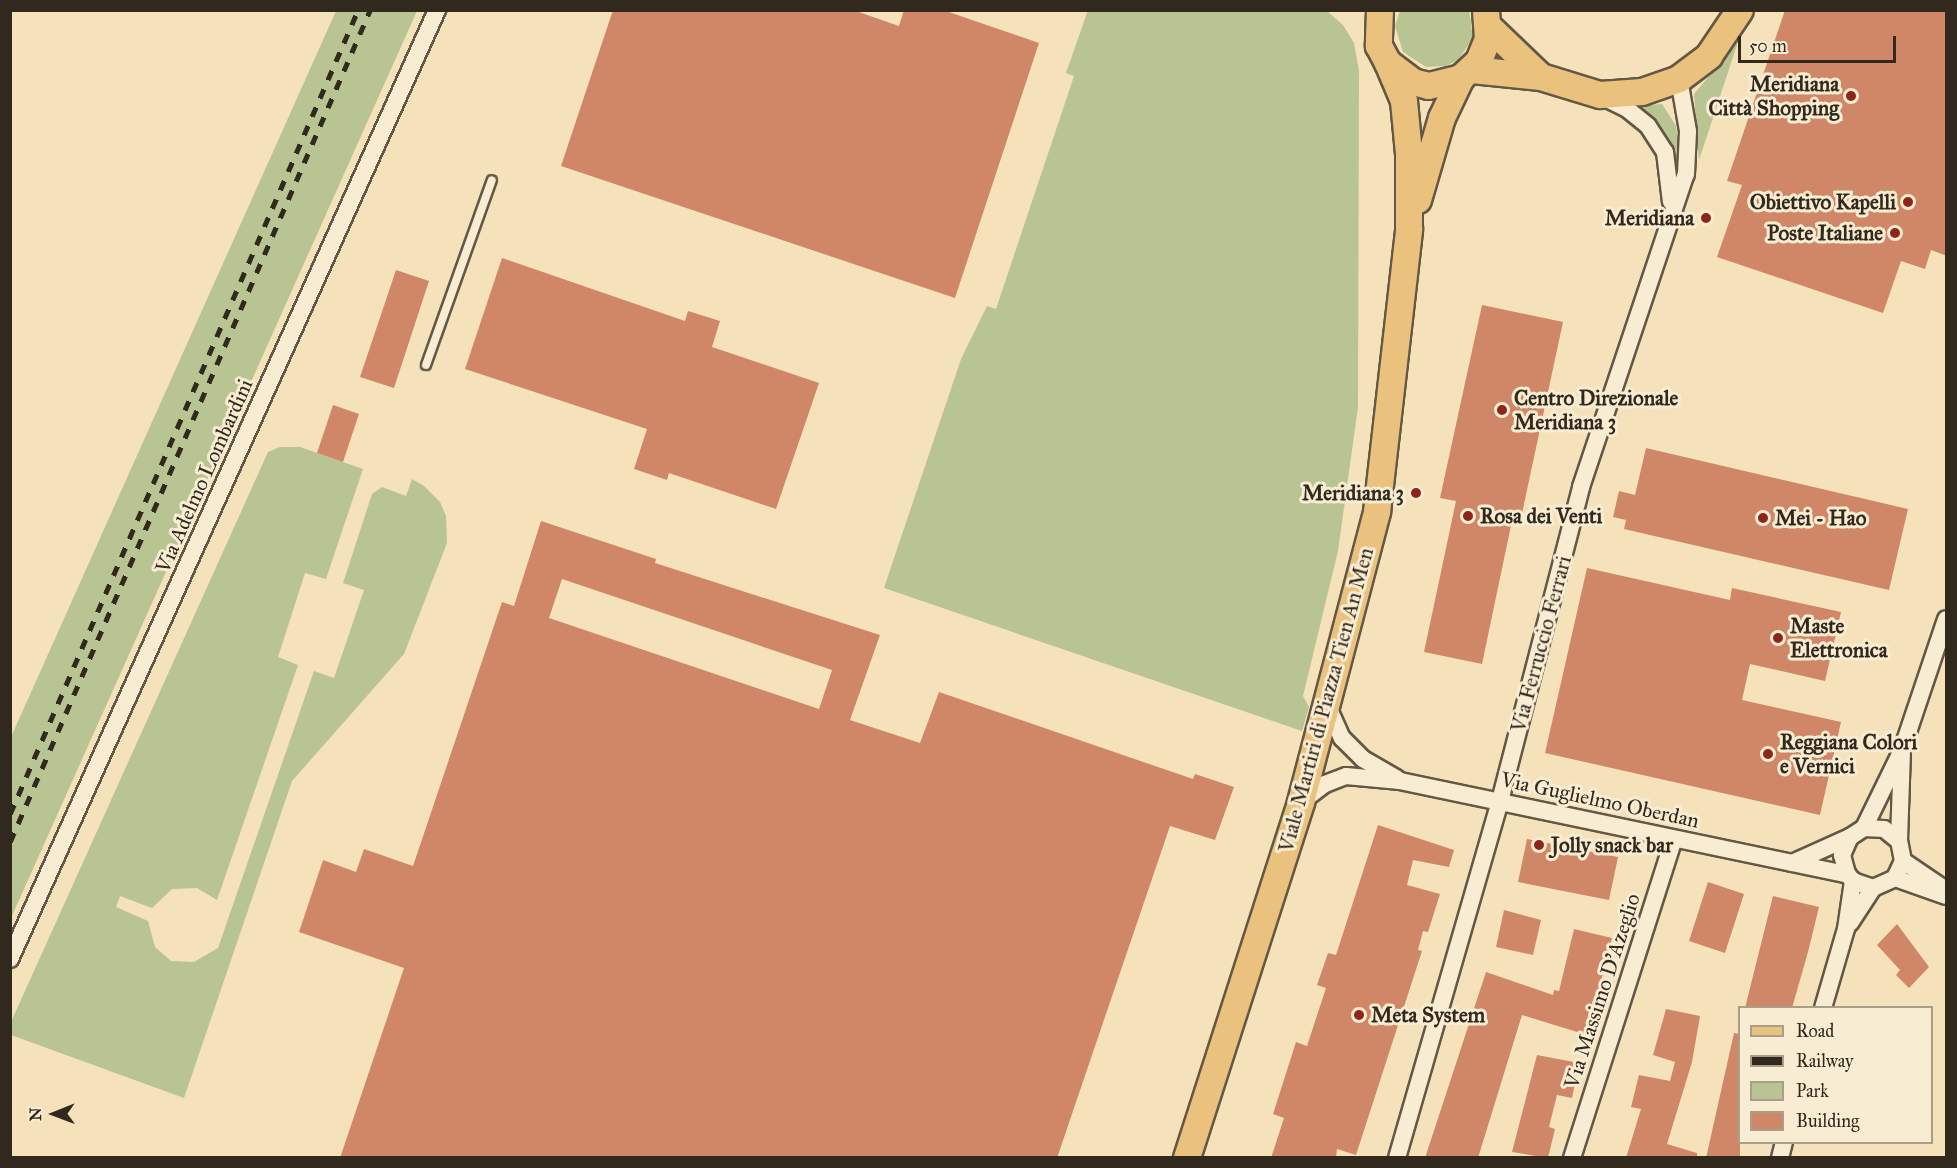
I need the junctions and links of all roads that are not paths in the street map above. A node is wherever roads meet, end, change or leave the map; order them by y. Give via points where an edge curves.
1 (437, 10) edge
2 (1740, 10) edge
3 (1375, 16) edge
4 (1487, 19) edge
5 (1388, 63) junction
6 (1466, 74) junction
7 (1541, 77) junction
8 (1679, 80) junction
9 (1600, 95) junction
10 (492, 180) dead end
11 (1671, 214) junction
12 (1409, 230) junction
13 (426, 365) dead end
14 (1947, 619) edge
15 (1328, 707) junction
16 (1902, 750) junction
17 (1400, 781) junction
18 (1500, 801) junction
19 (1301, 802) junction
20 (1857, 832) junction
21 (1674, 839) junction
22 (1899, 841) junction
23 (1903, 861) junction
24 (1791, 863) junction
25 (1850, 877) junction
26 (1895, 878) junction
27 (1873, 888) junction
28 (1947, 891) edge
29 (1947, 896) edge
30 (1846, 929) junction
31 (10, 959) edge
32 (1824, 1006) edge
33 (1187, 1158) edge
34 (1397, 1158) edge
35 (1572, 1158) edge

1 - 31 street, Via Adelmo Lombardini
2 - 8 main road via 1709,57
3 - 5 main road, Viale Martiri di Piazza Tien An Men via 1379,46
4 - 6 main road, Viale Martiri di Piazza Tien An Men via 1485,50
4 - 7 main road
5 - 6 main road via 1413,82 1445,84
5 - 12 main road, Viale Martiri di Piazza Tien An Men via 1404,101
6 - 7 main road
6 - 12 main road, Viale Martiri di Piazza Tien An Men via 1442,118
7 - 9 main road
8 - 9 main road via 1642,92
8 - 11 street, Via Ferruccio Ferrari via 1688,131 1686,174
9 - 11 street, Via Ferruccio Ferrari via 1626,108 1648,126 1665,152
10 - 13 lane
11 - 18 street, Via Ferruccio Ferrari via 1581,487
12 - 15 main road, Viale Martiri di Piazza Tien An Men via 1377,512
14 - 16 street
15 - 17 street, Via Guglielmo Oberdan via 1342,738
15 - 19 main road, Viale Martiri di Piazza Tien An Men
16 - 20 street
16 - 22 street
17 - 18 street, Via Guglielmo Oberdan
17 - 19 street, Via Guglielmo Oberdan via 1346,776 1325,784
18 - 21 street, Via Guglielmo Oberdan
18 - 34 street, Via Ferruccio Ferrari
19 - 33 main road, Viale Martiri di Piazza Tien An Men
20 - 22 street via 1884,829
20 - 24 street
20 - 25 street via 1842,855
21 - 24 street, Via Guglielmo Oberdan
21 - 35 street, Via Massimo D'Azeglio
22 - 23 street
23 - 26 street
23 - 28 street
24 - 25 street, Via Guglielmo Oberdan
25 - 27 street, Via Guglielmo Oberdan
25 - 30 street
26 - 27 street
26 - 29 street
27 - 30 street
30 - 32 street

